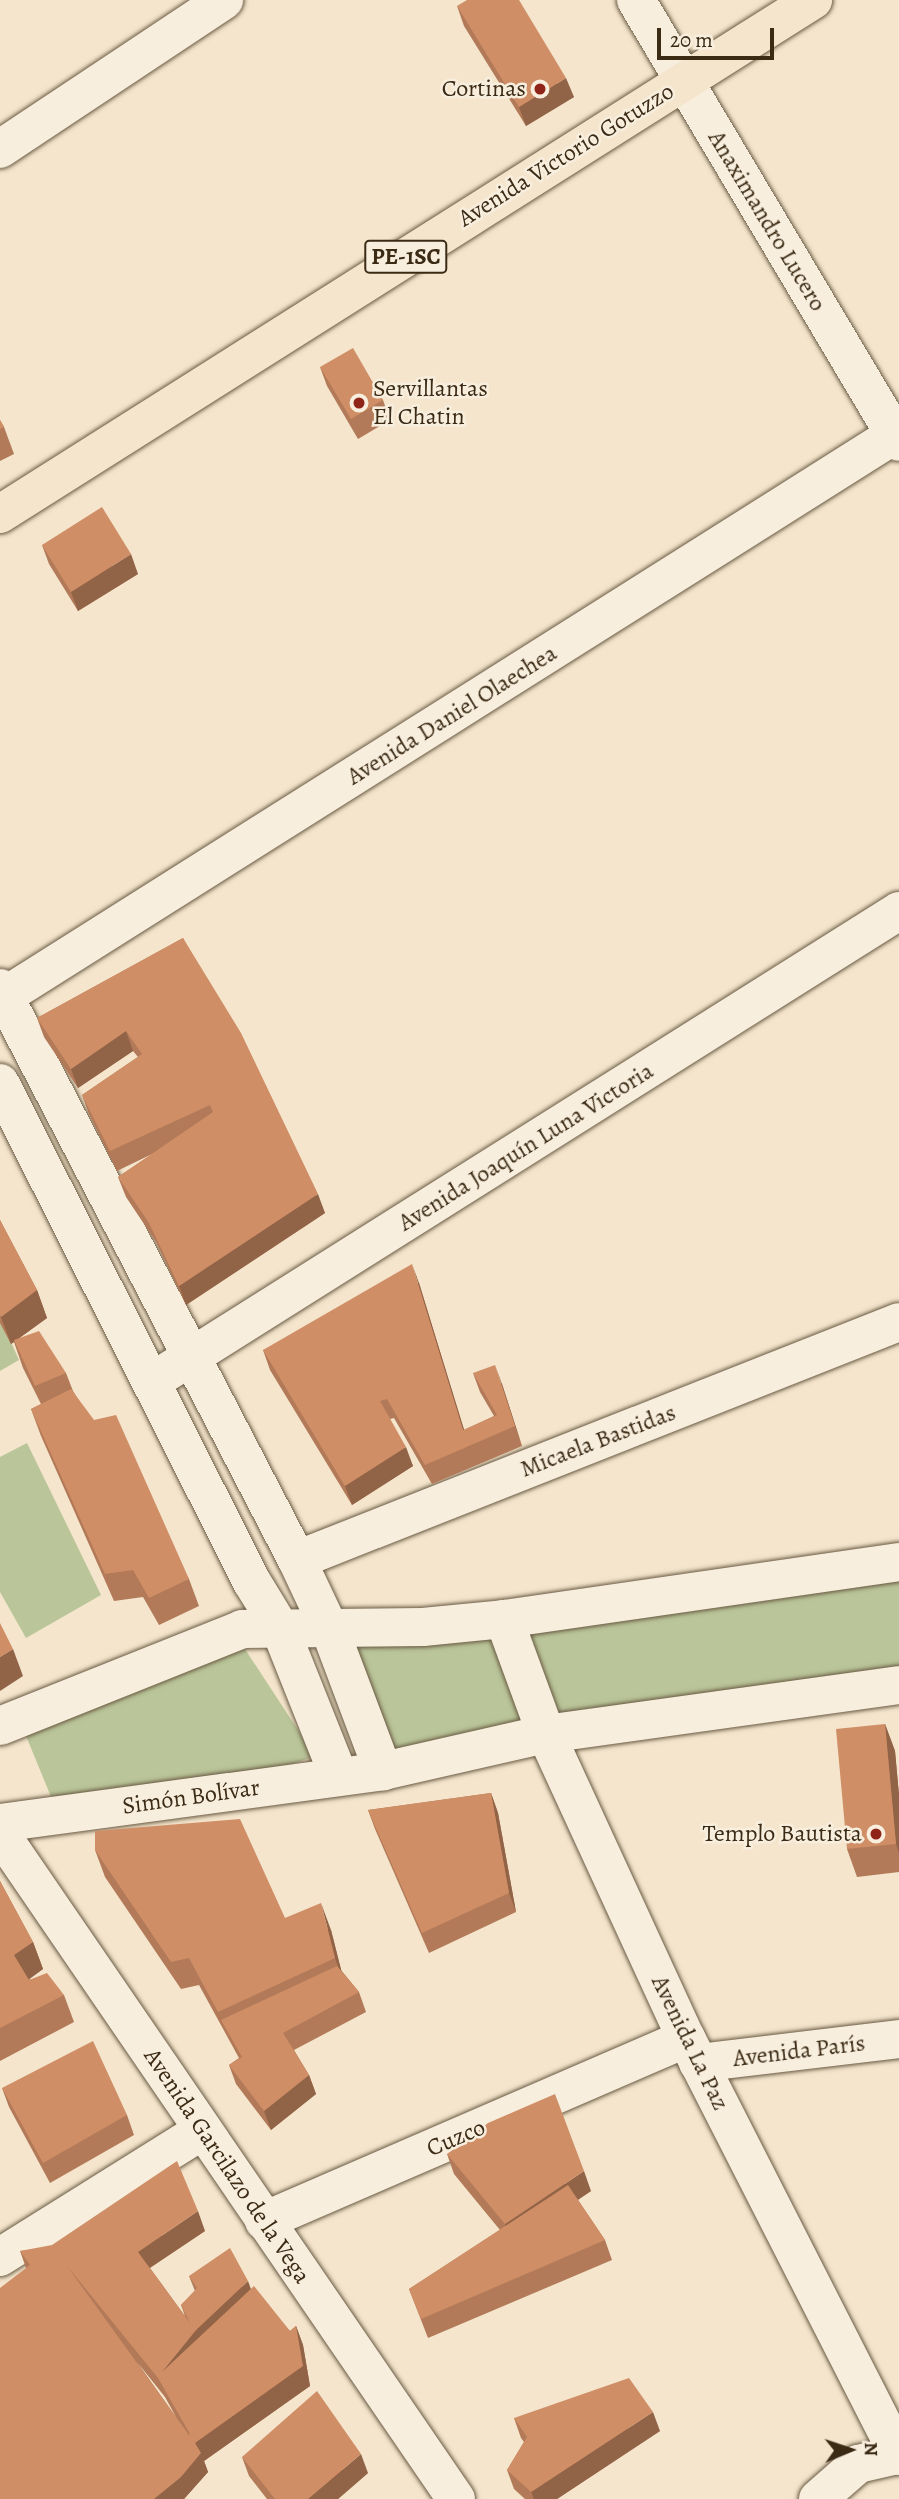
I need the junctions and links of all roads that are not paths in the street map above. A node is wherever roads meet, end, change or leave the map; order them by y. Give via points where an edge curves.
1 (224, 0) edge
2 (636, 0) edge
3 (813, 0) edge
4 (684, 81) junction
5 (0, 149) edge
6 (898, 436) edge
7 (0, 514) edge
8 (899, 911) edge
9 (2, 995) edge
10 (0, 1083) edge
11 (899, 1322) edge
12 (191, 1359) junction
13 (151, 1382) junction
14 (297, 1560) junction
15 (899, 1562) edge
16 (504, 1619) junction
17 (279, 1626) junction
18 (330, 1630) junction
19 (899, 1685) edge
20 (0, 1726) edge
21 (546, 1734) junction
22 (383, 1771) junction
23 (339, 1777) junction
24 (0, 1823) edge
25 (0, 1833) edge
26 (899, 2039) edge
27 (692, 2051) junction
28 (203, 2130) junction
29 (264, 2221) junction
30 (0, 2257) edge
31 (898, 2455) edge
32 (456, 2499) edge
33 (818, 2499) edge

1 - 5 street
2 - 4 street, Anaximandro Lucero
3 - 4 main road, Avenida Victorio Gotuzzo / PE-1SC
4 - 6 street, Anaximandro Lucero
4 - 7 main road, Avenida Victorio Gotuzzo / PE-1SC
6 - 9 street, Avenida Daniel Olaechea
8 - 12 street, Avenida Joaquín Luna Victoria
9 - 12 street
10 - 13 street
11 - 14 street, Micaela Bastidas
12 - 13 street, Avenida Joaquín Luna Victoria
12 - 14 street
13 - 17 street
14 - 18 street
15 - 16 street
16 - 18 street
16 - 21 street, Avenida La Paz
17 - 18 street
17 - 20 street via 242,1629 187,1647
17 - 23 street
18 - 22 street
19 - 21 street, Simón Bolívar
21 - 22 street, Simón Bolívar
21 - 27 street, Avenida La Paz
22 - 23 street, Simón Bolívar
23 - 24 street, Simón Bolívar
25 - 28 street, Avenida Garcilazo de la Vega
26 - 27 street, Avenida París
27 - 29 street, Cuzco
27 - 31 street, Avenida La Paz
28 - 29 street, Avenida Garcilazo de la Vega
28 - 30 street
29 - 32 street, Avenida Garcilazo de la Vega
31 - 33 street via 858,2464

